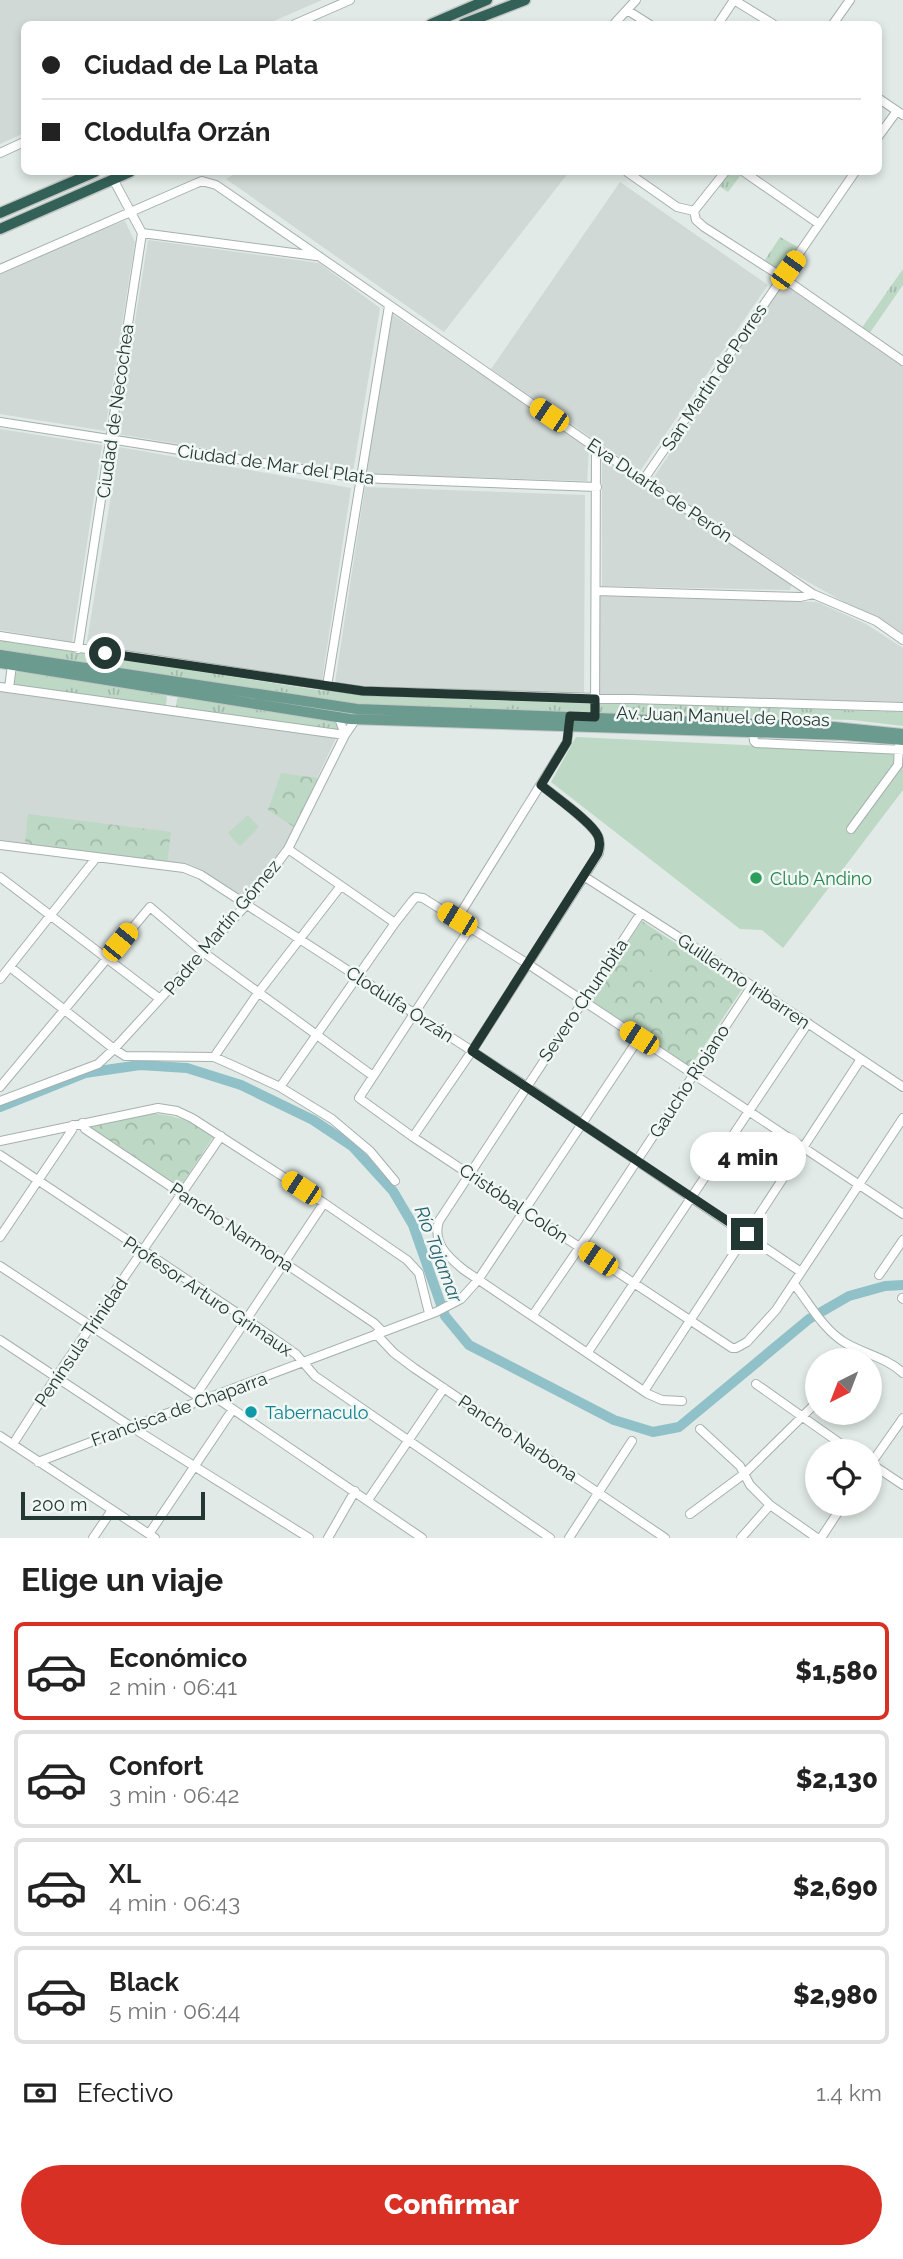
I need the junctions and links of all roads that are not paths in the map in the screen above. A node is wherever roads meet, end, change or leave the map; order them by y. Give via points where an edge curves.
1 (350, 0) edge
2 (487, 0) edge
3 (525, 0) edge
4 (636, 0) edge
5 (734, 0) edge
6 (850, 0) edge
7 (628, 10) junction
8 (302, 21) edge
9 (438, 21) edge
10 (471, 21) edge
11 (617, 21) edge
12 (644, 21) edge
13 (720, 21) edge
14 (768, 21) edge
15 (834, 21) edge
16 (882, 101) edge
17 (900, 113) edge
18 (882, 133) edge
19 (21, 143) edge
20 (0, 153) edge
21 (88, 175) edge
22 (123, 175) edge
23 (631, 175) edge
24 (723, 175) edge
25 (748, 175) edge
26 (853, 175) edge
27 (113, 179) junction
28 (694, 211) junction
29 (0, 213) edge
30 (130, 214) junction
31 (819, 224) junction
32 (0, 229) edge
33 (142, 233) junction
34 (319, 256) junction
35 (0, 269) edge
36 (782, 277) junction
37 (389, 306) junction
38 (903, 361) edge
39 (0, 422) edge
40 (110, 440) junction
41 (596, 448) junction
42 (359, 478) junction
43 (644, 479) junction
44 (597, 487) junction
45 (596, 591) junction
46 (813, 594) junction
47 (0, 636) edge
48 (903, 640) edge
49 (78, 649) junction
50 (0, 655) edge
51 (0, 663) edge
52 (12, 665) junction
53 (327, 686) junction
54 (5, 687) edge
55 (595, 699) junction
56 (903, 707) edge
57 (339, 718) junction
58 (356, 719) junction
59 (570, 722) junction
60 (595, 722) junction
61 (345, 735) junction
62 (901, 743) edge
63 (541, 785) junction
64 (851, 829) dead end
65 (0, 845) edge
66 (288, 849) junction
67 (96, 858) junction
68 (0, 877) edge
69 (584, 877) junction
70 (340, 887) junction
71 (247, 904) junction
72 (641, 913) junction
73 (51, 916) junction
74 (457, 919) junction
75 (395, 923) junction
76 (470, 928) junction
77 (300, 939) junction
78 (203, 952) junction
79 (107, 958) junction
80 (528, 964) junction
81 (10, 967) junction
82 (359, 977) junction
83 (0, 979) edge
84 (752, 986) junction
85 (258, 993) junction
86 (160, 999) junction
87 (582, 1001) junction
88 (65, 1008) junction
89 (415, 1014) junction
90 (808, 1023) junction
91 (317, 1035) junction
92 (639, 1038) junction
93 (114, 1049) junction
94 (472, 1051) junction
95 (214, 1057) junction
96 (861, 1059) junction
97 (694, 1075) junction
98 (373, 1076) junction
99 (526, 1086) junction
100 (0, 1087) edge
101 (280, 1087) junction
102 (903, 1087) edge
103 (0, 1101) edge
104 (749, 1112) junction
105 (903, 1118) edge
106 (581, 1123) junction
107 (78, 1124) junction
108 (221, 1136) junction
109 (413, 1137) junction
110 (0, 1141) edge
111 (803, 1148) junction
112 (0, 1155) edge
113 (636, 1161) junction
114 (469, 1174) junction
115 (39, 1180) junction
116 (394, 1181) dead end
117 (859, 1185) junction
118 (181, 1193) junction
119 (692, 1196) junction
120 (324, 1203) junction
121 (524, 1209) junction
122 (903, 1214) edge
123 (747, 1234) junction
124 (0, 1237) edge
125 (903, 1240) edge
126 (580, 1247) junction
127 (142, 1250) junction
128 (284, 1262) junction
129 (0, 1266) edge
130 (802, 1272) junction
131 (879, 1275) dead end
132 (478, 1280) junction
133 (634, 1284) junction
134 (794, 1284) junction
135 (433, 1313) junction
136 (533, 1315) junction
137 (246, 1319) junction
138 (690, 1320) junction
139 (91, 1326) junction
140 (379, 1333) junction
141 (0, 1340) edge
142 (858, 1348) edge
143 (587, 1352) junction
144 (882, 1359) edge
145 (303, 1363) junction
146 (903, 1373) edge
147 (56, 1377) junction
148 (756, 1384) dead end
149 (444, 1388) junction
150 (643, 1391) junction
151 (215, 1397) junction
152 (200, 1398) junction
153 (682, 1401) dead end
154 (233, 1409) junction
155 (805, 1413) edge
156 (801, 1417) junction
157 (903, 1418) edge
158 (130, 1426) junction
159 (700, 1429) dead end
160 (0, 1436) edge
161 (833, 1439) edge
162 (408, 1441) junction
163 (632, 1441) dead end
164 (13, 1444) junction
165 (882, 1447) edge
166 (38, 1462) junction
167 (196, 1466) junction
168 (882, 1472) edge
169 (744, 1474) junction
170 (903, 1485) edge
171 (355, 1491) junction
172 (599, 1492) junction
173 (368, 1500) junction
174 (770, 1505) junction
175 (112, 1510) junction
176 (690, 1514) dead end
177 (835, 1516) edge
178 (152, 1536) edge
179 (93, 1538) edge
180 (309, 1538) edge
181 (328, 1538) edge
182 (422, 1538) edge
183 (550, 1538) edge
184 (569, 1538) edge
185 (665, 1538) edge
186 (741, 1538) edge
187 (819, 1538) edge

1 - 8 street
2 - 9 highway
3 - 10 highway
4 - 7 street
5 - 13 street
5 - 14 street
6 - 15 street
7 - 11 street
7 - 12 street
16 - 17 street
17 - 18 street
19 - 20 street
21 - 29 highway
22 - 27 highway
23 - 28 street via 677,207
24 - 28 street
25 - 31 street
26 - 31 street, San Martín de Porres
27 - 30 street
27 - 32 highway
28 - 36 street via 704,227
30 - 33 street
30 - 34 street, Eva Duarte de Perón via 202,181 216,185
30 - 35 street
31 - 36 street, San Martín de Porres
33 - 34 street
33 - 40 street, Ciudad de Necochea
34 - 37 street, Eva Duarte de Perón
36 - 38 street
36 - 43 street, San Martín de Porres
37 - 41 street, Eva Duarte de Perón
37 - 42 street
39 - 40 street, Ciudad de Mar del Plata
40 - 42 street, Ciudad de Mar del Plata
40 - 49 street, Ciudad de Necochea
41 - 43 street, Eva Duarte de Perón
41 - 44 street
42 - 44 street, Ciudad de Mar del Plata
42 - 53 street
43 - 46 street, Eva Duarte de Perón
44 - 45 street
45 - 46 street
45 - 55 street
46 - 48 street, Eva Duarte de Perón via 876,621
47 - 49 street
49 - 53 street
50 - 59 main road, Av. Juan Manuel de Rosas via 357,709
51 - 52 main road, Av. Juan Manuel de Rosas
52 - 54 street
52 - 57 main road, Av. Juan Manuel de Rosas
53 - 55 street
54 - 61 street
55 - 56 street
55 - 60 street
57 - 58 main road, Av. Juan Manuel de Rosas
57 - 61 street
58 - 59 main road, Av. Juan Manuel de Rosas
58 - 61 street, Padre Martín Gómez
59 - 60 main road, Av. Juan Manuel de Rosas
59 - 63 street via 567,742
60 - 62 main road, Av. Juan Manuel de Rosas via 843,735
60 - 62 main road, Av. Juan Manuel de Rosas via 834,727
61 - 66 street, Padre Martín Gómez
62 - 64 street via 898,765
63 - 69 street via 598,836 598,853
63 - 74 street
65 - 67 street, Clodulfa Orzán
66 - 70 street
66 - 71 street, Padre Martín Gómez
67 - 71 street, Clodulfa Orzán via 193,871
67 - 73 street
68 - 73 street
69 - 72 street, Guillermo Iribarren
69 - 80 street
70 - 75 street
70 - 77 street
71 - 77 street, Clodulfa Orzán
71 - 78 street, Padre Martín Gómez
72 - 84 street, Guillermo Iribarren
72 - 87 street, Severo Chumbita
73 - 79 street
73 - 81 street
74 - 75 street via 416,897
74 - 76 street
75 - 82 street
76 - 80 street
76 - 89 street
77 - 82 street, Clodulfa Orzán
77 - 85 street
78 - 79 street via 150,907
78 - 85 street
78 - 86 street, Padre Martín Gómez
79 - 86 street
79 - 88 street
80 - 87 street
80 - 94 street
81 - 83 street
81 - 88 street
82 - 89 street, Clodulfa Orzán
82 - 91 street
84 - 90 street, Guillermo Iribarren
84 - 97 street, Gaucho Riojano
85 - 91 street
85 - 95 street
86 - 93 street, Padre Martín Gómez
87 - 92 street
87 - 99 street, Severo Chumbita
88 - 93 street
88 - 100 street
89 - 94 street, Clodulfa Orzán
89 - 98 street
90 - 96 street, Guillermo Iribarren
90 - 104 street
91 - 98 street
91 - 101 street
92 - 97 street
92 - 106 street
93 - 95 street via 125,1056
93 - 103 street, Padre Martín Gómez via 98,1064
94 - 99 street, Clodulfa Orzán
94 - 109 street
95 - 101 street
96 - 102 street, Guillermo Iribarren
96 - 111 street
97 - 104 street
97 - 113 street, Gaucho Riojano
98 - 109 street, Cristóbal Colón via 359,1098
99 - 106 street, Clodulfa Orzán
99 - 114 street, Severo Chumbita
101 - 116 street via 354,1136
104 - 111 street
104 - 119 street
105 - 117 street
106 - 113 street, Clodulfa Orzán
106 - 121 street
107 - 108 street via 158,1108 177,1111
107 - 110 street
107 - 115 street
107 - 118 street, Pancho Narmona
108 - 118 street, Península Trinidad
108 - 120 street
109 - 114 street, Cristóbal Colón
111 - 117 street
111 - 123 street
112 - 115 street, Profesor Arturo Grimaux
113 - 119 street, Clodulfa Orzán
113 - 126 street, Gaucho Riojano
114 - 121 street, Cristóbal Colón
114 - 132 street, Severo Chumbita via 436,1230 446,1253
115 - 124 street
115 - 127 street, Profesor Arturo Grimaux
117 - 122 street
117 - 130 street
118 - 127 street, Península Trinidad
118 - 128 street, Pancho Narmona
119 - 123 street, Clodulfa Orzán
119 - 133 street
120 - 128 street
120 - 135 street via 415,1266
121 - 126 street, Cristóbal Colón
121 - 132 street
123 - 130 street, Clodulfa Orzán
123 - 138 street
125 - 131 street
126 - 133 street, Cristóbal Colón
126 - 136 street, Gaucho Riojano
127 - 137 street, Profesor Arturo Grimaux
127 - 139 street, Península Trinidad
128 - 137 street
128 - 140 street, Pancho Narmona via 374,1323
129 - 139 street
130 - 134 street
132 - 135 street, Francisca de Chaparra via 461,1299
132 - 136 street
133 - 138 street, Cristóbal Colón
133 - 143 street
134 - 138 street, Cristóbal Colón via 741,1347 732,1348
134 - 142 street via 823,1322
135 - 140 street, Francisca de Chaparra
136 - 143 street
137 - 145 street, Profesor Arturo Grimaux
137 - 152 street
138 - 150 street
139 - 147 street, Península Trinidad
139 - 152 street
140 - 145 street, Francisca de Chaparra
140 - 149 street, Pancho Narbona via 394,1353
141 - 147 street
143 - 150 street
144 - 146 street
145 - 151 street, Francisca de Chaparra
145 - 162 street, Profesor Arturo Grimaux
147 - 158 street
147 - 164 street, Península Trinidad
148 - 156 street
149 - 162 street
149 - 172 street, Pancho Narbona
150 - 153 street via 662,1400
151 - 152 street, Francisca de Chaparra
151 - 154 street
152 - 158 street, Francisca de Chaparra
154 - 167 street
154 - 171 street
155 - 156 street
156 - 161 street
156 - 169 street
157 - 165 street
158 - 166 street, Francisca de Chaparra
158 - 167 street
159 - 169 street
160 - 164 street
162 - 173 street
162 - 183 street, Profesor Arturo Grimaux
163 - 172 street
164 - 166 street
166 - 175 street
167 - 178 street
167 - 180 street
168 - 170 street
169 - 174 street
169 - 176 street
171 - 173 street
171 - 181 street
172 - 184 street
172 - 185 street, Pancho Narbona
173 - 182 street
174 - 186 street
174 - 187 street
175 - 178 street
175 - 179 street
177 - 187 street

